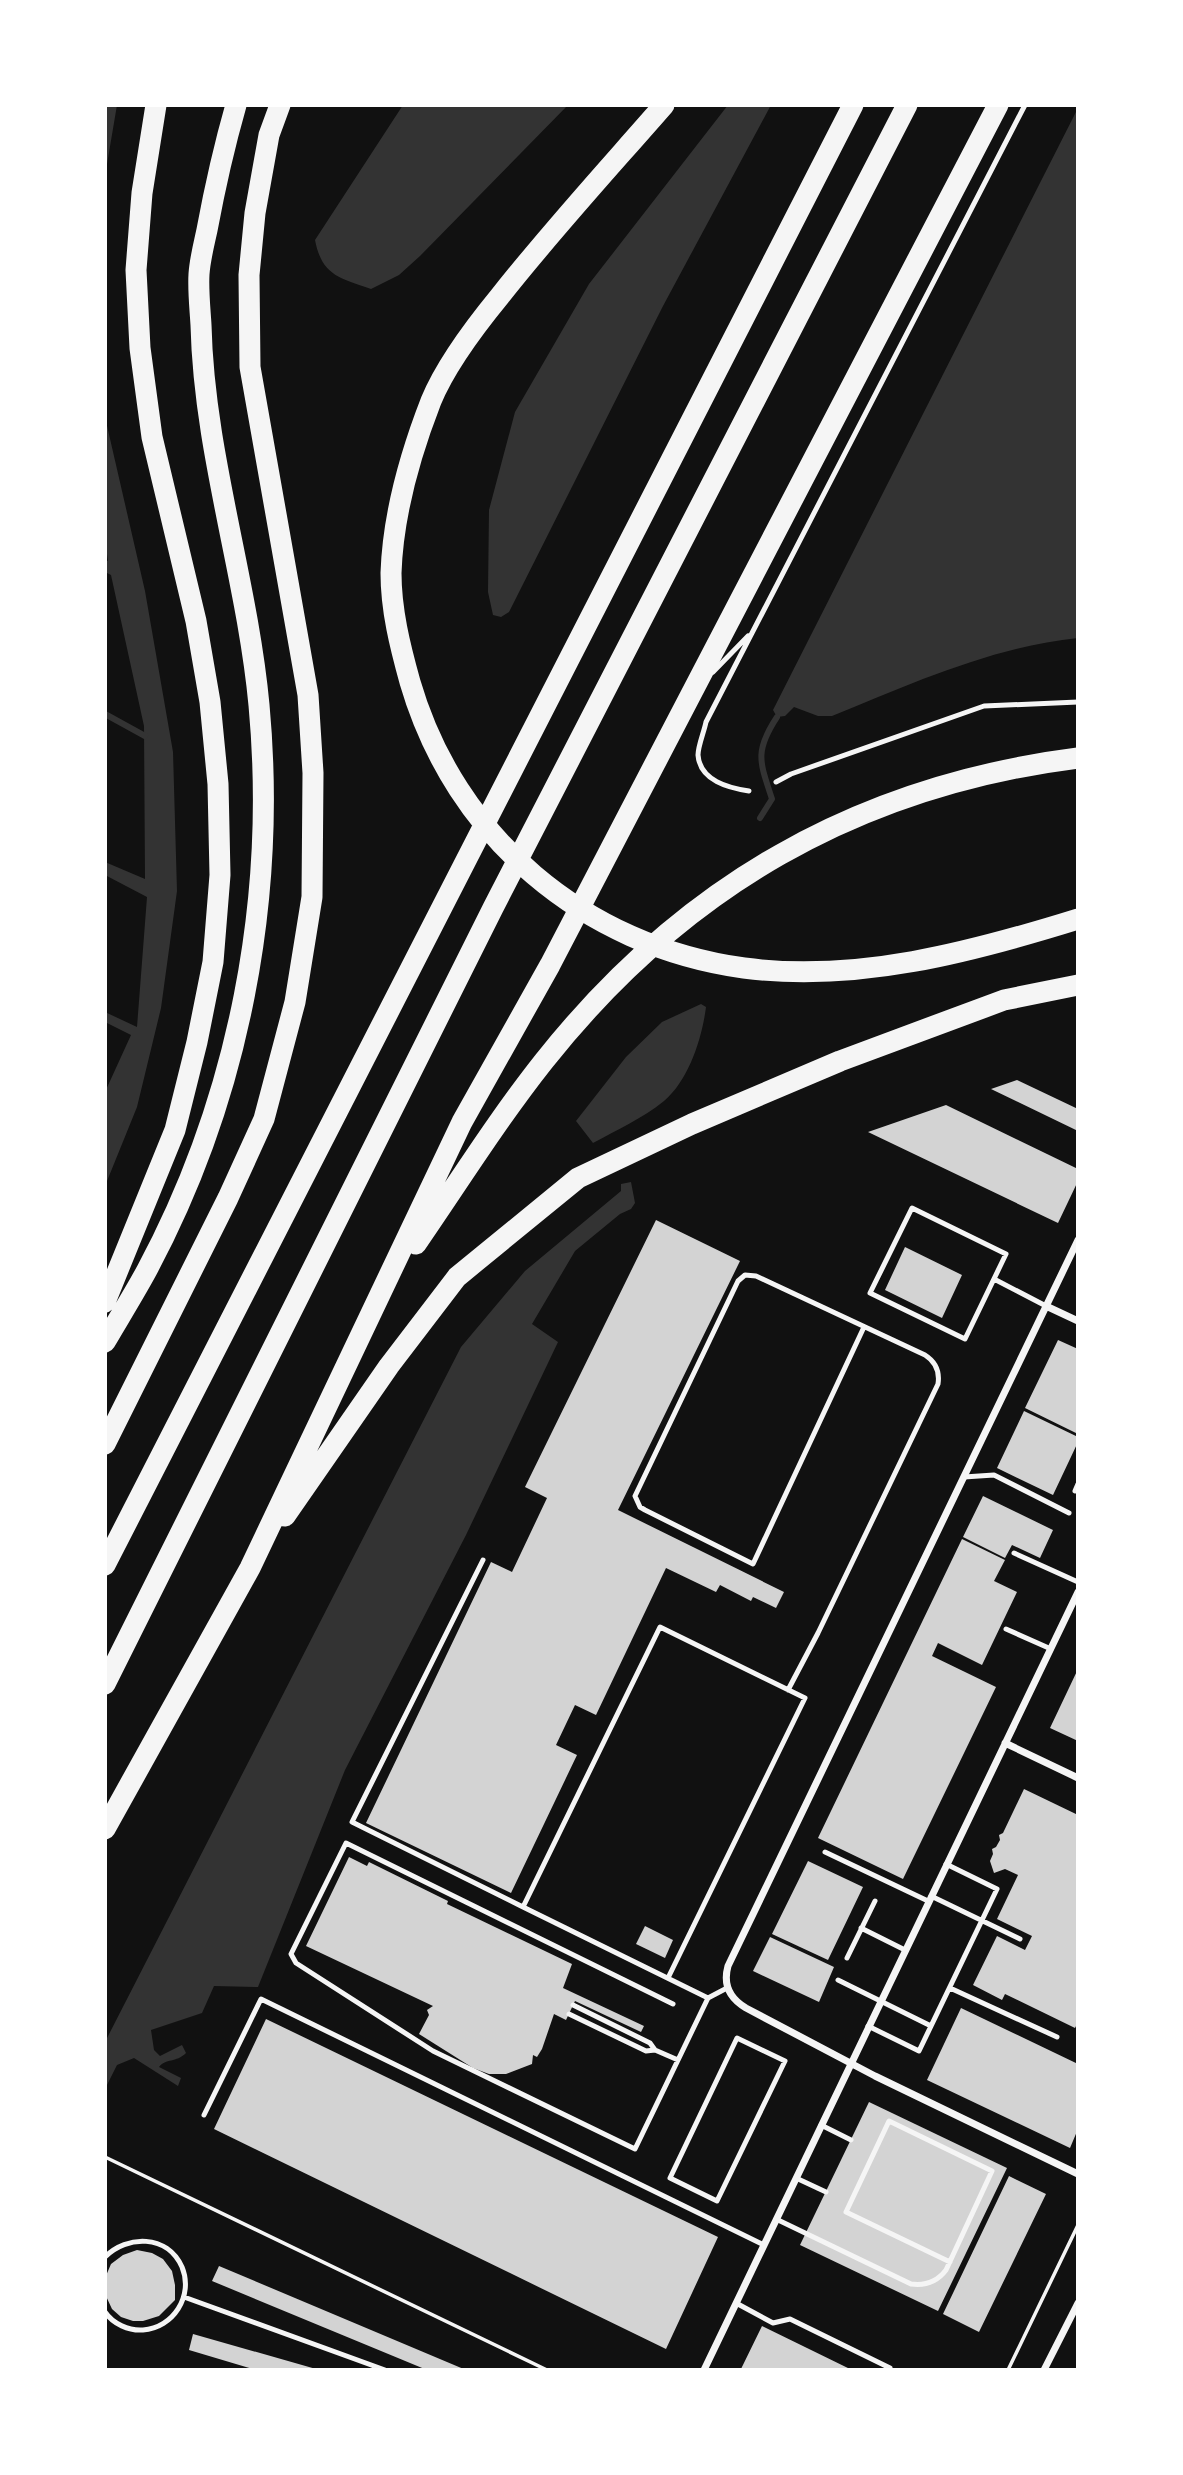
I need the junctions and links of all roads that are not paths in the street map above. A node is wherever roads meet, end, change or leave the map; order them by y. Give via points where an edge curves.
1 (156, 105) edge
2 (236, 105) edge
3 (280, 105) edge
4 (664, 105) edge
5 (853, 105) edge
6 (907, 105) edge
7 (998, 105) edge
8 (1025, 105) edge
9 (754, 630) junction
10 (694, 692) junction
11 (1078, 702) edge
12 (1078, 758) edge
13 (776, 782) dead end
14 (749, 791) dead end
15 (1078, 919) edge
16 (1078, 985) edge
17 (1078, 1240) edge
18 (994, 1279) junction
19 (382, 1295) junction
20 (105, 1302) edge
21 (1046, 1306) junction
22 (1078, 1321) edge
23 (864, 1326) junction
24 (105, 1342) edge
25 (105, 1444) edge
26 (964, 1477) junction
27 (1078, 1484) edge
28 (1075, 1491) dead end
29 (1069, 1513) dead end
30 (1014, 1553) dead end
31 (483, 1560) dead end
32 (105, 1565) edge
33 (250, 1568) junction
34 (1078, 1582) edge
35 (1078, 1592) edge
36 (1076, 1603) edge
37 (1006, 1629) dead end
38 (1051, 1649) junction
39 (105, 1684) edge
40 (788, 1690) junction
41 (1005, 1743) junction
42 (1078, 1778) edge
43 (105, 1829) edge
44 (825, 1852) dead end
45 (946, 1864) junction
46 (930, 1899) junction
47 (875, 1901) dead end
48 (523, 1907) junction
49 (982, 1920) junction
50 (861, 1928) junction
51 (1020, 1939) dead end
52 (905, 1950) junction
53 (846, 1958) dead end
54 (668, 1978) junction
55 (838, 1980) dead end
56 (727, 1988) junction
57 (950, 1988) junction
58 (708, 1998) junction
59 (880, 2001) junction
60 (673, 2004) dead end
61 (573, 2006) dead end
62 (569, 2014) dead end
63 (868, 2026) junction
64 (931, 2026) junction
65 (1057, 2036) dead end
66 (737, 2038) joint
67 (655, 2050) junction
68 (678, 2060) junction
69 (850, 2062) junction
70 (204, 2115) dead end
71 (821, 2125) junction
72 (851, 2140) dead end
73 (1078, 2174) edge
74 (796, 2178) junction
75 (826, 2192) dead end
76 (776, 2219) junction
77 (764, 2245) junction
78 (105, 2257) edge
79 (950, 2262) junction
80 (184, 2298) junction
81 (736, 2303) junction
82 (1078, 2303) edge
83 (105, 2312) edge
84 (890, 2368) edge
85 (385, 2370) edge
86 (704, 2370) edge
87 (1044, 2370) edge

1 - 20 highway via 136,270 140,348 152,437 196,621 210,702 220,874 213,962 175,1130
2 - 24 highway via 218,167 199,274 202,365 216,468 259,704 264,782 258,912 240,1019 221,1091 190,1177 148,1268
3 - 25 highway via 269,135 255,212 249,275 250,367 308,695 312,897 295,1002 264,1118
4 - 15 highway via 474,328 433,396 411,457 397,517 391,574 397,635 419,712 439,757 482,824 526,868 573,905 641,941 677,954 747,968 821,970 923,961
5 - 32 highway
6 - 39 highway via 493,908
7 - 10 highway
8 - 9 lane
9 - 10 lane
9 - 14 lane via 706,722 698,755 713,780 726,788
10 - 19 highway via 462,1122
11 - 13 lane via 984,706
12 - 19 highway via 984,774 871,811 793,846 688,915 605,991 543,1061
16 - 33 highway via 1004,1000 839,1060 578,1178 457,1277 389,1366
17 - 21 street
18 - 18 lane via 1006,1254 912,1208 870,1293 965,1339
18 - 21 lane
19 - 33 highway
21 - 22 street
21 - 26 street
23 - 23 lane via 745,1275 738,1281 637,1490 636,1502 753,1564
23 - 40 lane via 930,1359 937,1368 938,1384
26 - 29 lane via 994,1475
26 - 56 street via 728,1966
27 - 28 lane
30 - 34 lane
31 - 48 lane via 352,1822
33 - 43 highway
35 - 36 street
36 - 38 street
37 - 38 lane
38 - 41 street
40 - 48 lane via 660,1627
40 - 54 lane via 805,1698
41 - 42 street
41 - 45 street
44 - 46 lane
45 - 46 street
45 - 49 lane via 997,1889
46 - 49 lane
46 - 52 street
47 - 50 lane
48 - 54 lane
49 - 51 lane
49 - 57 lane
50 - 52 lane
50 - 53 lane
52 - 59 street
54 - 58 lane
55 - 59 lane
56 - 58 lane
56 - 69 street via 738,2003
57 - 64 lane
57 - 65 lane
58 - 68 lane
59 - 63 street
59 - 64 lane
60 - 68 lane via 346,1843 291,1954 296,1963 433,2051 635,2149
61 - 67 lane via 650,2043
62 - 67 lane
63 - 64 lane via 919,2051
63 - 69 street
66 - 66 lane via 670,2178 717,2201 785,2061
67 - 68 lane
69 - 71 street
69 - 73 street
70 - 77 lane via 261,1999
71 - 72 lane
71 - 74 street
74 - 75 lane
74 - 76 street
76 - 77 street
76 - 79 lane via 911,2284 934,2282
77 - 81 street
78 - 80 lane via 129,2241 160,2244 182,2266
79 - 79 lane via 992,2171 888,2121 846,2212
80 - 83 lane via 166,2323 152,2329 121,2326
80 - 85 lane
81 - 84 lane via 773,2323 790,2319
81 - 86 street
82 - 87 street

